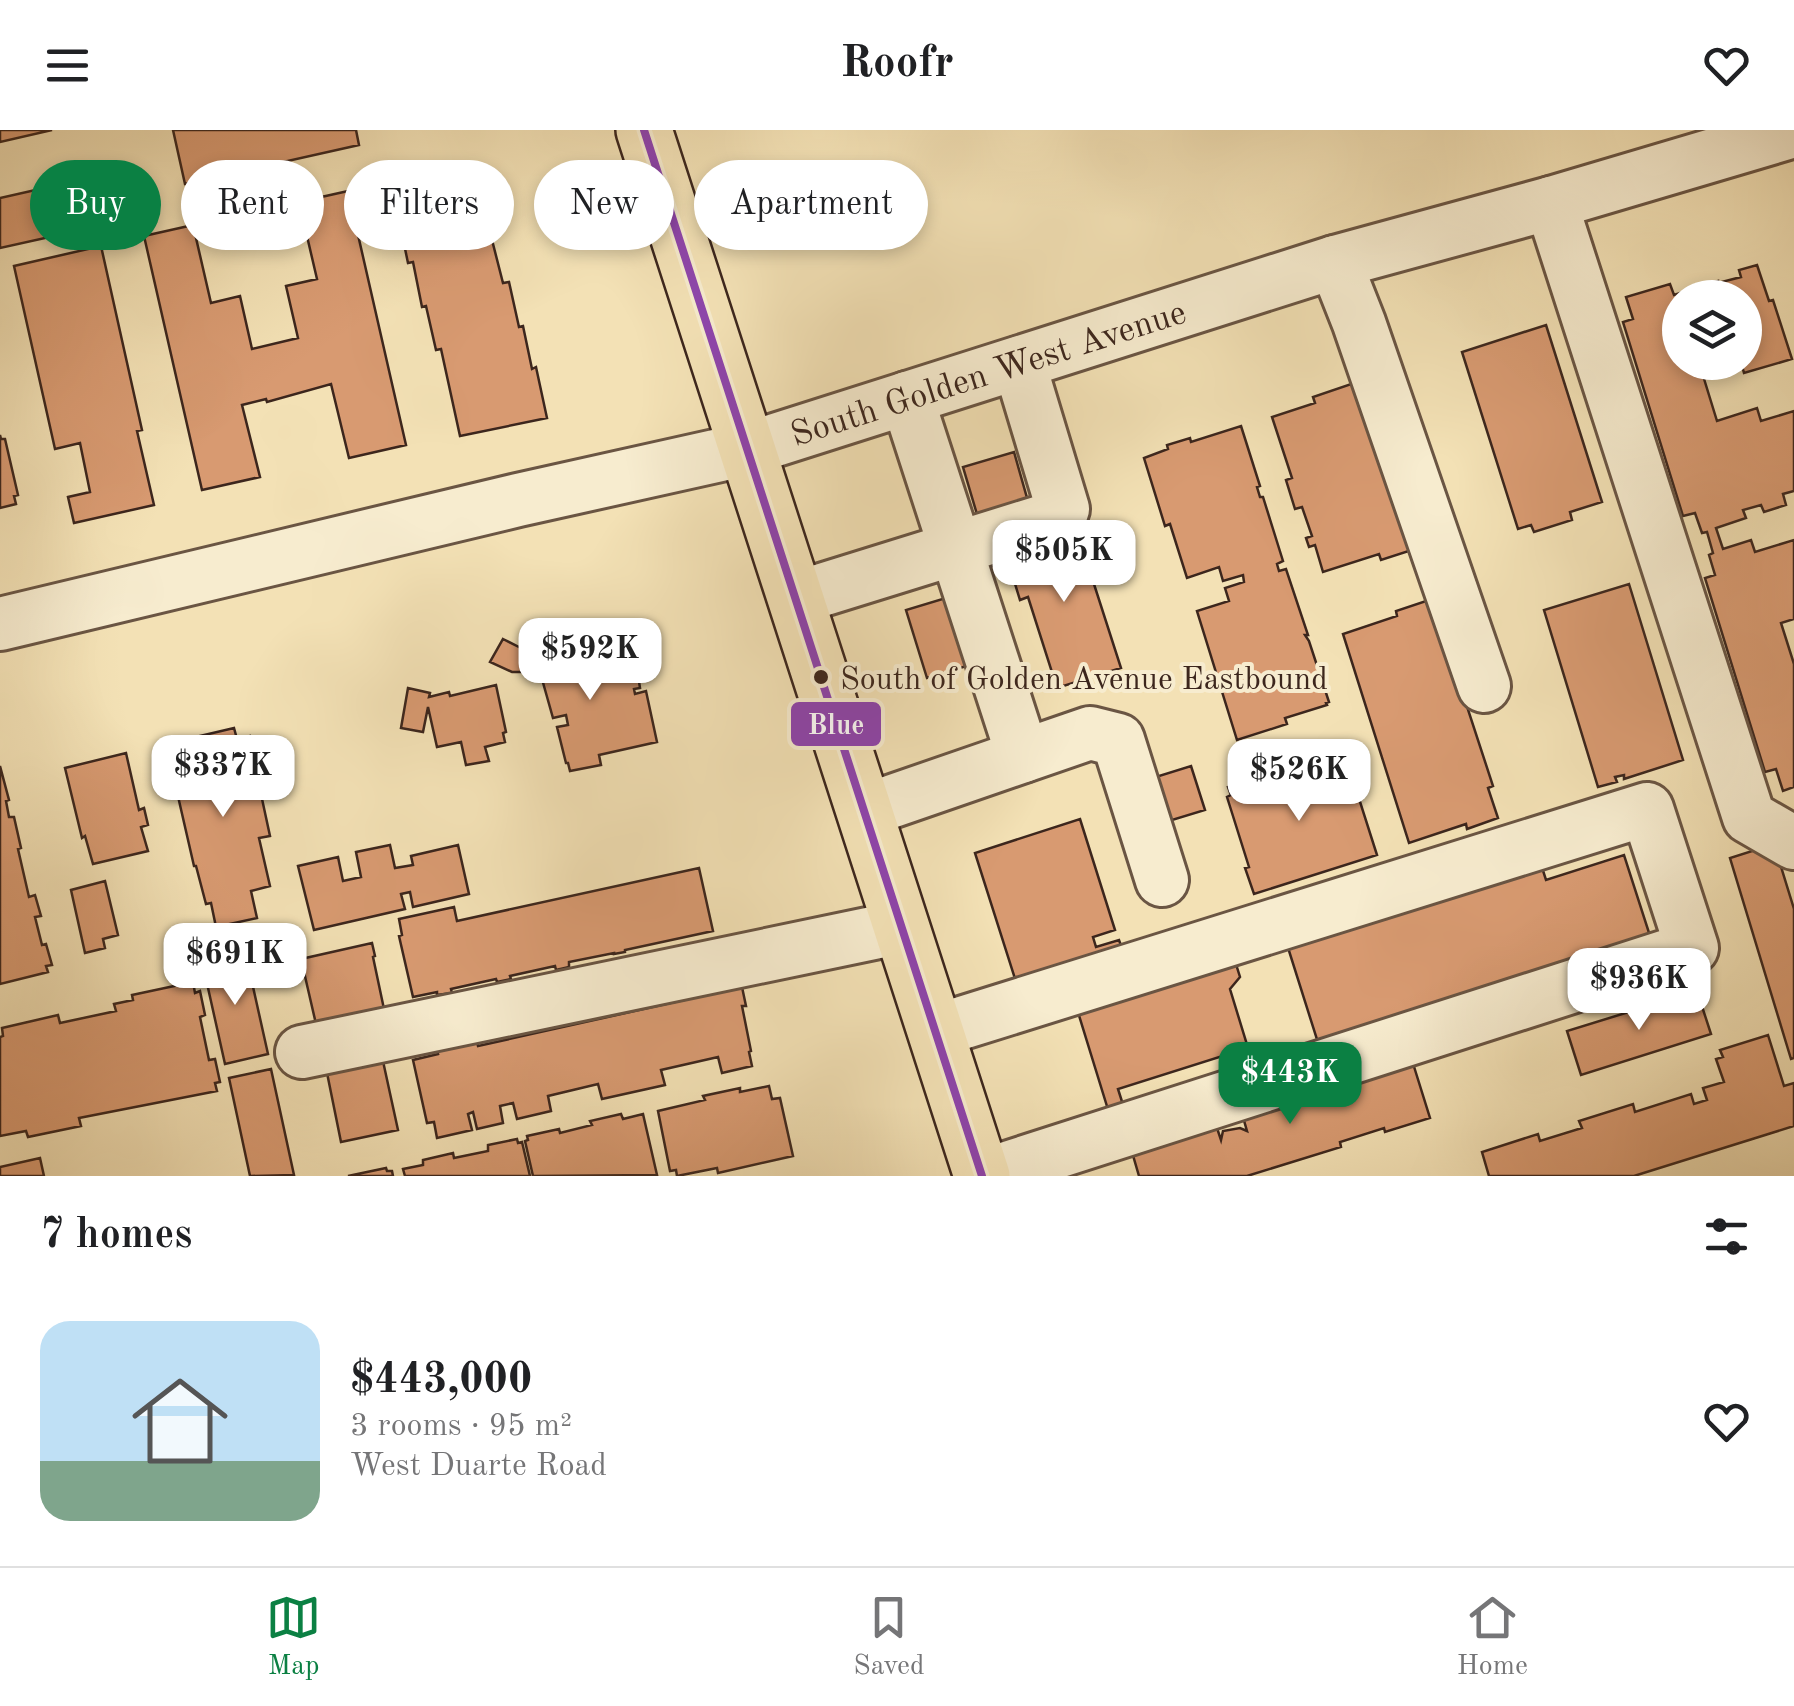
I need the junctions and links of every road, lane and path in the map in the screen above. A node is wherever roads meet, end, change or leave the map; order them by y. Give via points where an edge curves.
1 (644, 130) edge
2 (1794, 131) edge
3 (1552, 203) junction
4 (1335, 262) junction
5 (1019, 363) junction
6 (908, 398) junction
7 (747, 449) junction
8 (956, 548) junction
9 (796, 598) junction
10 (0, 624) edge
11 (1484, 686) dead end
12 (1023, 756) junction
13 (864, 811) junction
14 (1794, 843) edge
15 (1162, 880) dead end
16 (902, 927) junction
17 (936, 1031) junction
18 (302, 1052) dead end
19 (982, 1176) edge

1 - 7 main road
2 - 3 street, South Golden West Avenue
3 - 4 street, South Golden West Avenue
3 - 14 street via 1748,817
4 - 5 street, South Golden West Avenue
4 - 11 street
5 - 6 street, South Golden West Avenue
5 - 8 street via 1060,516
6 - 7 street, South Golden West Avenue
6 - 8 street
7 - 9 main road
7 - 10 street, South Golden West Avenue
8 - 9 street
8 - 12 street
9 - 13 main road
12 - 13 street
12 - 15 street via 1090,733 1118,740
13 - 16 main road
16 - 17 main road
16 - 18 street
17 - 19 main road
17 - 19 street via 1647,809 1692,948

